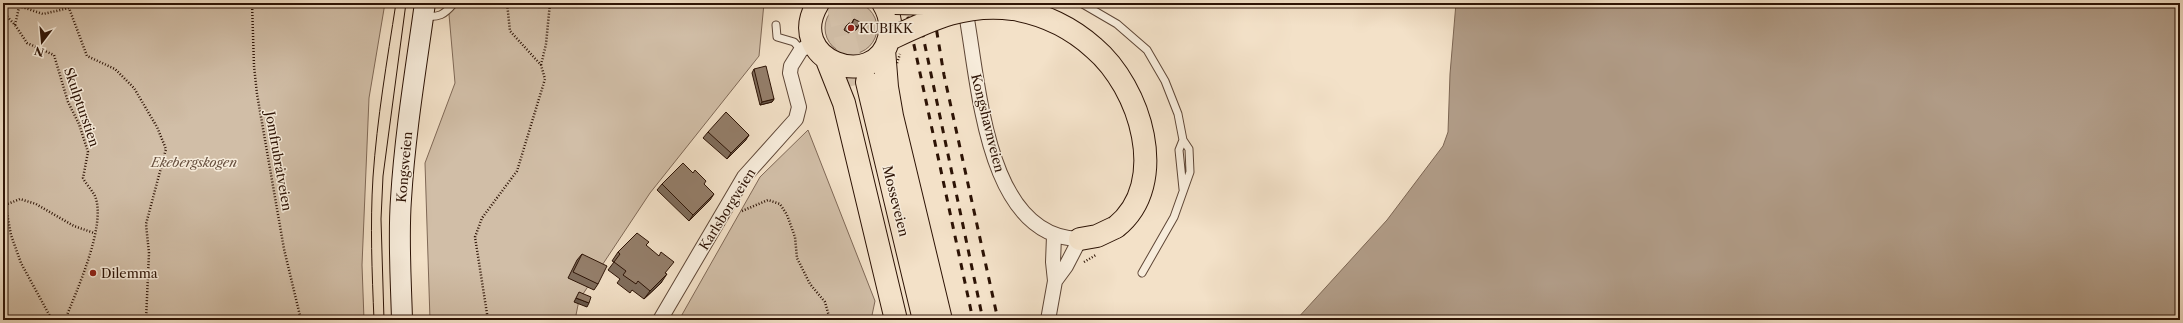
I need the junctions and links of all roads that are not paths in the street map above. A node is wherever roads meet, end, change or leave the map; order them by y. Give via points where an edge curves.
1 (454, 3) edge
2 (818, 3) edge
3 (883, 3) edge
4 (895, 3) edge
5 (981, 3) edge
6 (1081, 3) edge
7 (962, 6) edge
8 (424, 9) edge
9 (776, 25) dead end
10 (971, 36) junction
11 (888, 43) junction
12 (807, 47) junction
13 (828, 60) junction
14 (1054, 236) junction
15 (1080, 239) junction
16 (1142, 273) dead end
17 (1055, 281) junction
18 (402, 320) edge
19 (660, 320) edge
20 (896, 320) edge
21 (912, 320) edge
22 (924, 320) edge
23 (941, 320) edge
24 (1048, 320) edge

1 - 8 lane, Kongsveien via 440,16
2 - 12 highway via 813,10
3 - 11 highway via 890,20
4 - 7 highway, bridge
5 - 10 street, Kongshavnveien
6 - 16 lane via 1117,24 1147,50 1172,98 1183,140 1189,149 1190,172 1168,230
7 - 10 street, Kongshavnveien
7 - 11 highway, bridge
7 - 15 highway, bridge via 1000,8 1042,17 1067,28 1095,48 1114,69 1126,88 1138,114 1143,135 1145,158 1140,195 1133,209 1116,227 1097,236
8 - 18 main road, Kongsveien via 400,200
9 - 12 lane via 777,36
10 - 14 street, Kongshavnveien via 979,96 1003,181 1023,214 1035,225
11 - 13 highway via 876,58 858,67 837,65
11 - 23 highway via 887,87 892,116
12 - 13 highway
12 - 19 street, Karlsborgveien via 793,61 790,73 796,119 744,177
13 - 20 highway via 844,103
14 - 15 street, Kongshavnveien
14 - 17 street
15 - 17 street
17 - 24 street
21 - 22 highway, Mosseveien via 861,84

